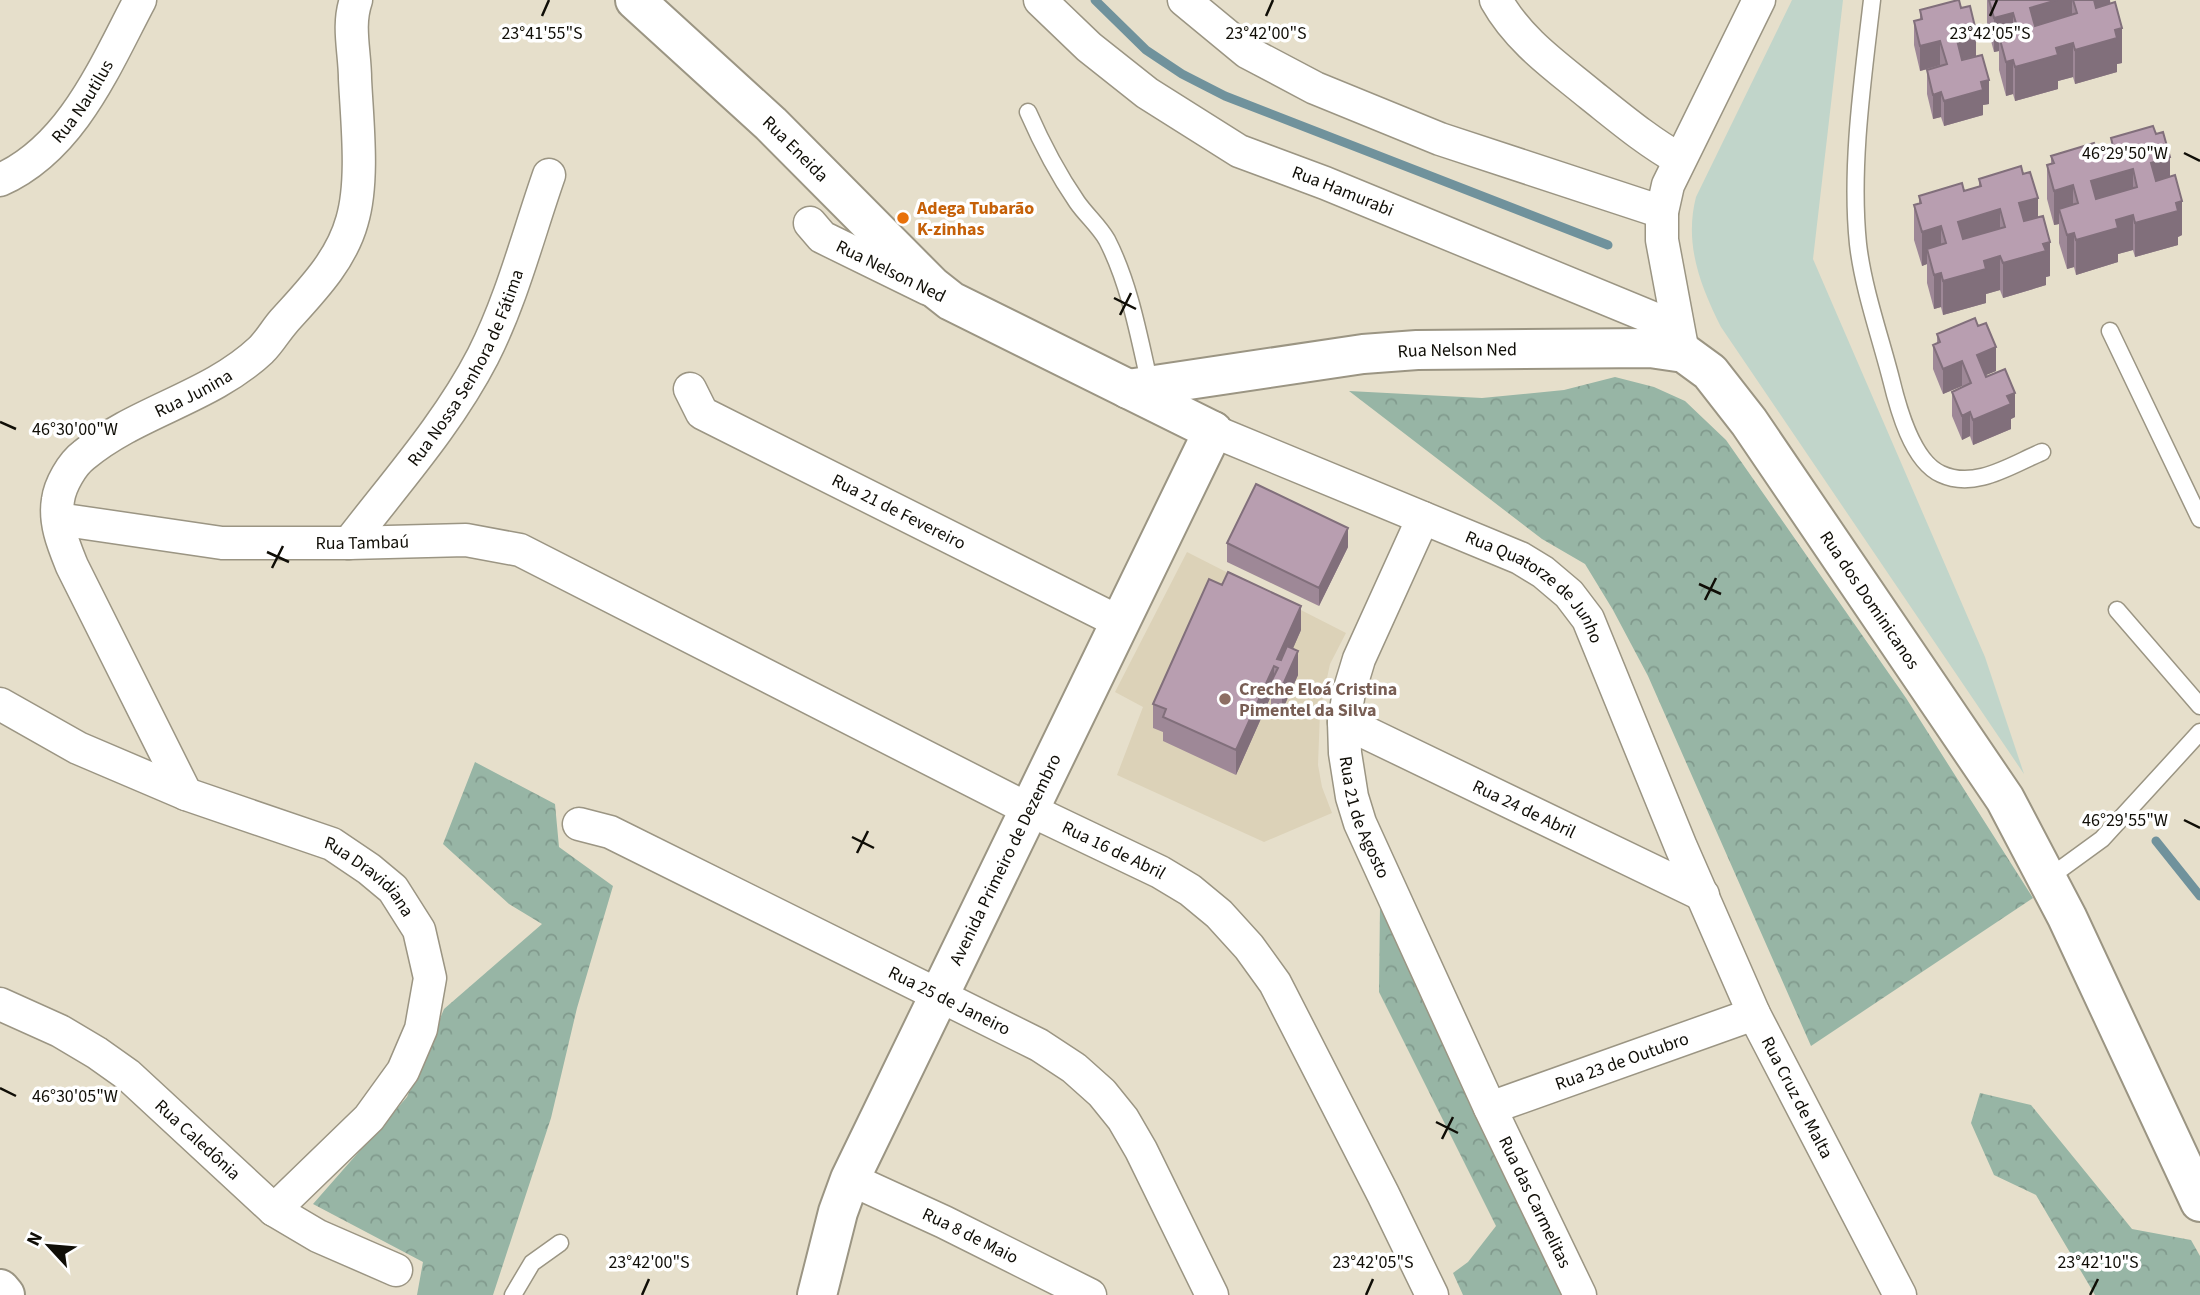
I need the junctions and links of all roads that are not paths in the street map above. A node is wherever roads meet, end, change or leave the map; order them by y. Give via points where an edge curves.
1 (140, 0) edge
2 (356, 0) edge
3 (1040, 0) edge
4 (1184, 0) edge
5 (1496, 0) edge
6 (1759, 0) edge
7 (1872, 0) edge
8 (638, 2) edge
9 (1028, 112) dead end
10 (1679, 159) junction
11 (549, 175) dead end
12 (0, 180) edge
13 (1662, 212) junction
14 (810, 223) dead end
15 (951, 301) junction
16 (2110, 331) dead end
17 (1680, 341) junction
18 (1231, 372) junction
19 (1139, 387) junction
20 (690, 390) dead end
21 (1213, 431) junction
22 (2042, 452) dead end
23 (1423, 518) junction
24 (58, 519) junction
25 (2200, 519) edge
26 (349, 543) junction
27 (576, 577) joint
28 (2117, 610) dead end
29 (1119, 622) junction
30 (0, 704) edge
31 (2200, 706) edge
32 (1344, 722) junction
33 (2200, 732) edge
34 (187, 794) junction
35 (1030, 810) junction
36 (579, 824) dead end
37 (2047, 879) junction
38 (1703, 895) junction
39 (939, 996) junction
40 (0, 1004) edge
41 (1754, 1014) junction
42 (1490, 1108) junction
43 (850, 1180) junction
44 (2200, 1202) edge
45 (274, 1210) junction
46 (560, 1243) dead end
47 (397, 1270) dead end
48 (0, 1289) edge
49 (5, 1295) edge
50 (513, 1295) edge
51 (817, 1295) edge
52 (1090, 1295) edge
53 (1212, 1295) edge
54 (1432, 1295) edge
55 (1580, 1295) edge
56 (1900, 1295) edge

1 - 12 street, Rua Nautilus via 72,120 47,149
2 - 24 street, Rua Junina via 351,29 358,184 353,220 339,252 316,286 251,358 229,375 82,456 63,482 57,500
3 - 17 street, Rua Hamurabi via 1147,93 1239,151 1325,183
4 - 13 street via 1247,52 1315,88 1440,139
5 - 10 street via 1531,46 1652,144
6 - 10 street
7 - 22 lane via 1857,142 1858,243 1896,398 1918,454 1942,475 1980,479
8 - 15 street, Rua Eneida via 771,124
9 - 19 lane via 1051,164 1106,238 1122,277 1135,322
10 - 13 street
11 - 26 street, Rua Nossa Senhora de Fátima via 508,300 484,356 454,407
13 - 17 street via 1662,240
14 - 15 street, Rua Nelson Ned via 822,237
15 - 19 street, Rua Nelson Ned
16 - 25 lane
17 - 18 street, Rua Nelson Ned via 1650,348 1417,350
17 - 37 street, Rua dos Dominicanos via 1749,422 2005,800
18 - 19 street, Rua Nelson Ned
18 - 21 street via 1211,401
19 - 21 street, Rua Nelson Ned
20 - 29 street, Rua 21 de Fevereiro via 702,413
21 - 23 street, Rua Quatorze de Junho
21 - 29 street, Avenida Primeiro de Dezembro
23 - 32 street, Rua 21 de Agosto via 1359,659
23 - 38 street, Rua Quatorze de Junho via 1532,565 1569,594 1588,619
24 - 26 street, Rua Tambaú via 222,543
24 - 34 street, Rua Junina via 72,566
26 - 27 street, Rua Tambaú via 491,543 520,550
27 - 35 street, Rua 16 de Abril
28 - 31 lane
29 - 35 street, Avenida Primeiro de Dezembro
30 - 34 street, Rua Dravidiana via 78,748
32 - 38 street, Rua 24 de Abril
32 - 42 street, Rua 21 de Agosto via 1347,775 1360,823
33 - 37 lane via 2102,839
34 - 45 street, Rua Dravidiana via 332,844 369,869 393,889 419,930 430,978 421,1029 403,1071 369,1118
35 - 39 street, Avenida Primeiro de Dezembro
35 - 54 street, Rua 16 de Abril via 1124,853 1190,890 1249,947 1275,983
36 - 39 street, Rua 25 de Janeiro via 610,832
37 - 44 street, Rua dos Dominicanos
38 - 41 street, Rua Cruz de Malta
39 - 43 street, Avenida Primeiro de Dezembro
39 - 53 street, Rua 25 de Janeiro via 1039,1045 1102,1093 1141,1150
40 - 45 street, Rua Caledônia via 60,1031 128,1075
41 - 42 street, Rua 23 de Outubro
41 - 56 street, Rua Cruz de Malta
42 - 55 street, Rua das Carmelitas
43 - 51 street, Avenida Primeiro de Dezembro
43 - 52 street, Rua 8 de Maio
45 - 47 street, Rua Caledônia via 317,1236
46 - 50 lane via 532,1263
48 - 49 street

